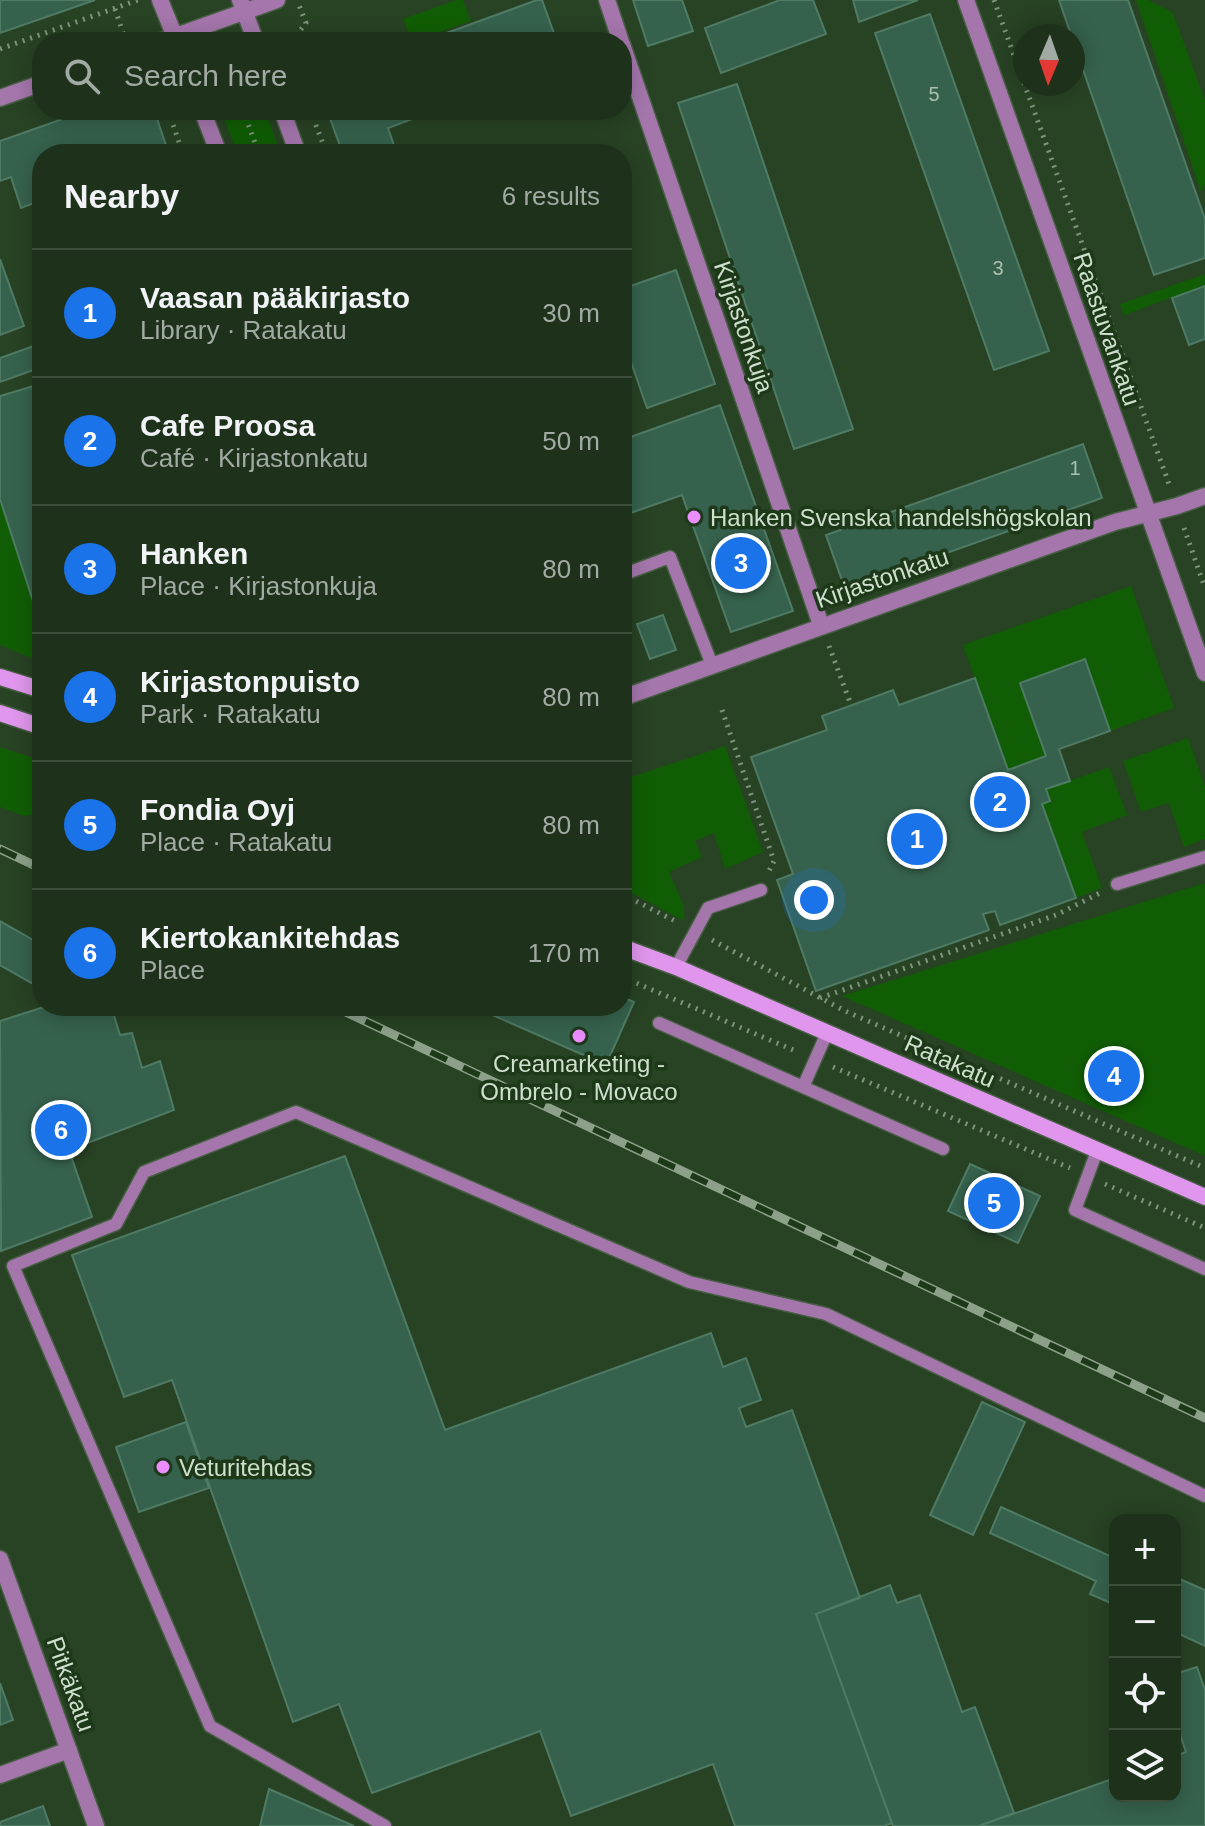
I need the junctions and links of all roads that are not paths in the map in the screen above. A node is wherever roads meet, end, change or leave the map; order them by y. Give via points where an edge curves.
1 (160, 0) edge
2 (277, 0) edge
3 (607, 0) edge
4 (966, 0) edge
5 (242, 6) edge
6 (168, 32) edge
7 (187, 32) edge
8 (252, 32) edge
9 (618, 32) edge
10 (632, 72) edge
11 (32, 87) edge
12 (0, 98) edge
13 (206, 120) edge
14 (286, 120) edge
15 (215, 144) edge
16 (294, 144) edge
17 (1205, 496) edge
18 (1147, 515) junction
19 (632, 571) edge
20 (821, 625) junction
21 (712, 665) junction
22 (1205, 673) edge
23 (0, 677) edge
24 (32, 687) edge
25 (632, 694) edge
26 (0, 713) edge
27 (32, 724) edge
28 (1205, 857) edge
29 (1117, 884) road end
30 (761, 890) road end
31 (632, 942) edge
32 (632, 951) edge
33 (676, 967) junction
34 (659, 1023) dead end
35 (827, 1033) junction
36 (803, 1087) junction
37 (943, 1149) dead end
38 (1097, 1151) junction
39 (1205, 1197) edge
40 (1205, 1269) edge
41 (1205, 1496) edge
42 (0, 1559) edge
43 (69, 1750) junction
44 (0, 1775) edge
45 (96, 1826) edge
46 (385, 1826) edge

1 - 6 street
2 - 5 street
3 - 9 street, Kirjastonkuja
4 - 18 street, Raastuvankatu
5 - 7 street
5 - 8 street
10 - 20 street, Kirjastonkuja
11 - 12 street
13 - 15 street
14 - 16 street
17 - 18 street, Kirjastonkatu
18 - 20 street, Kirjastonkatu
18 - 22 street, Raastuvankatu
19 - 21 lane via 670,557
20 - 21 street, Kirjastonkatu
21 - 25 street, Kirjastonkatu
23 - 24 main road
26 - 27 main road
28 - 29 lane
30 - 33 lane via 708,908
31 - 33 main road, Ratakatu
32 - 33 main road, Ratakatu
33 - 35 main road, Ratakatu
34 - 36 lane
35 - 36 lane
35 - 38 main road, Ratakatu
36 - 37 lane
38 - 39 main road, Ratakatu
38 - 40 lane via 1075,1210
41 - 46 lane via 826,1314 689,1282 296,1112 158,1166 144,1172 116,1224 13,1266 210,1726
42 - 43 street, Pitkäkatu
43 - 44 street
43 - 45 street, Pitkäkatu

